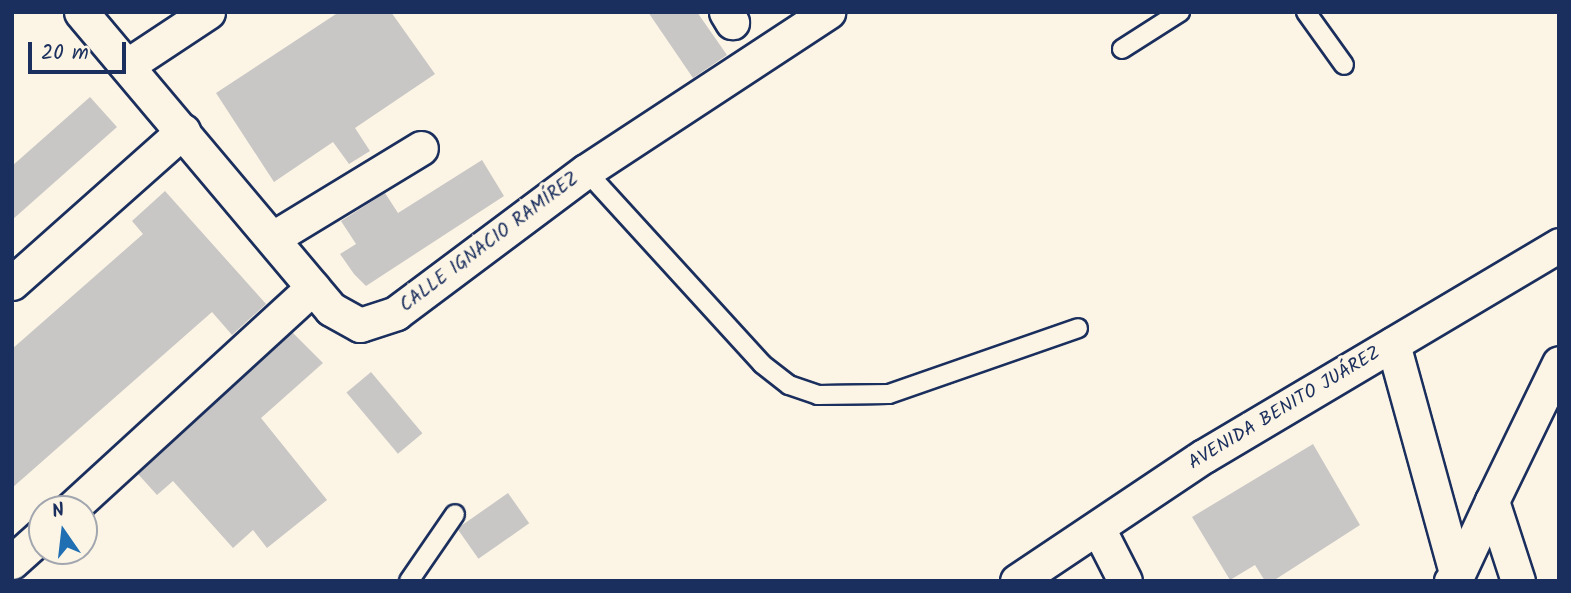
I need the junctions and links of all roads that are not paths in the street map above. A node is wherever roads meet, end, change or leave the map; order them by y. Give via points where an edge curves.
1 (82, 12) edge
2 (208, 12) edge
3 (828, 12) edge
4 (1180, 12) edge
5 (1306, 12) edge
6 (1122, 49) dead end
7 (128, 65) junction
8 (1344, 65) dead end
9 (183, 131) junction
10 (421, 148) dead end
11 (586, 171) junction
12 (273, 239) junction
13 (1559, 245) edge
14 (12, 283) edge
15 (313, 287) junction
16 (1078, 328) dead end
17 (1393, 344) junction
18 (1559, 363) edge
19 (86, 495) edge
20 (1492, 501) junction
21 (455, 514) dead end
22 (1098, 528) junction
23 (28, 548) edge
24 (12, 562) edge
25 (1454, 578) edge
26 (409, 581) edge
27 (1017, 581) edge
28 (1125, 581) edge
29 (1518, 581) edge

1 - 7 street, CALLE IGNACIO RAMÍREZ
2 - 7 street
3 - 11 street, CALLE IGNACIO RAMÍREZ
4 - 6 lane
5 - 8 lane
7 - 9 street, CALLE IGNACIO RAMÍREZ
9 - 12 street, CALLE IGNACIO RAMÍREZ
9 - 14 street
10 - 12 street
11 - 15 street, CALLE IGNACIO RAMÍREZ via 375,322 345,321
11 - 16 lane via 762,365 789,385 818,395 889,394
12 - 15 street, CALLE IGNACIO RAMÍREZ
13 - 17 street, AVENIDA BENITO JUÁREZ
15 - 19 street
17 - 22 street, AVENIDA BENITO JUÁREZ via 1204,456
17 - 25 street
18 - 20 street
20 - 25 street
20 - 29 street
21 - 26 lane
22 - 27 street, AVENIDA BENITO JUÁREZ
22 - 28 street
23 - 24 street

